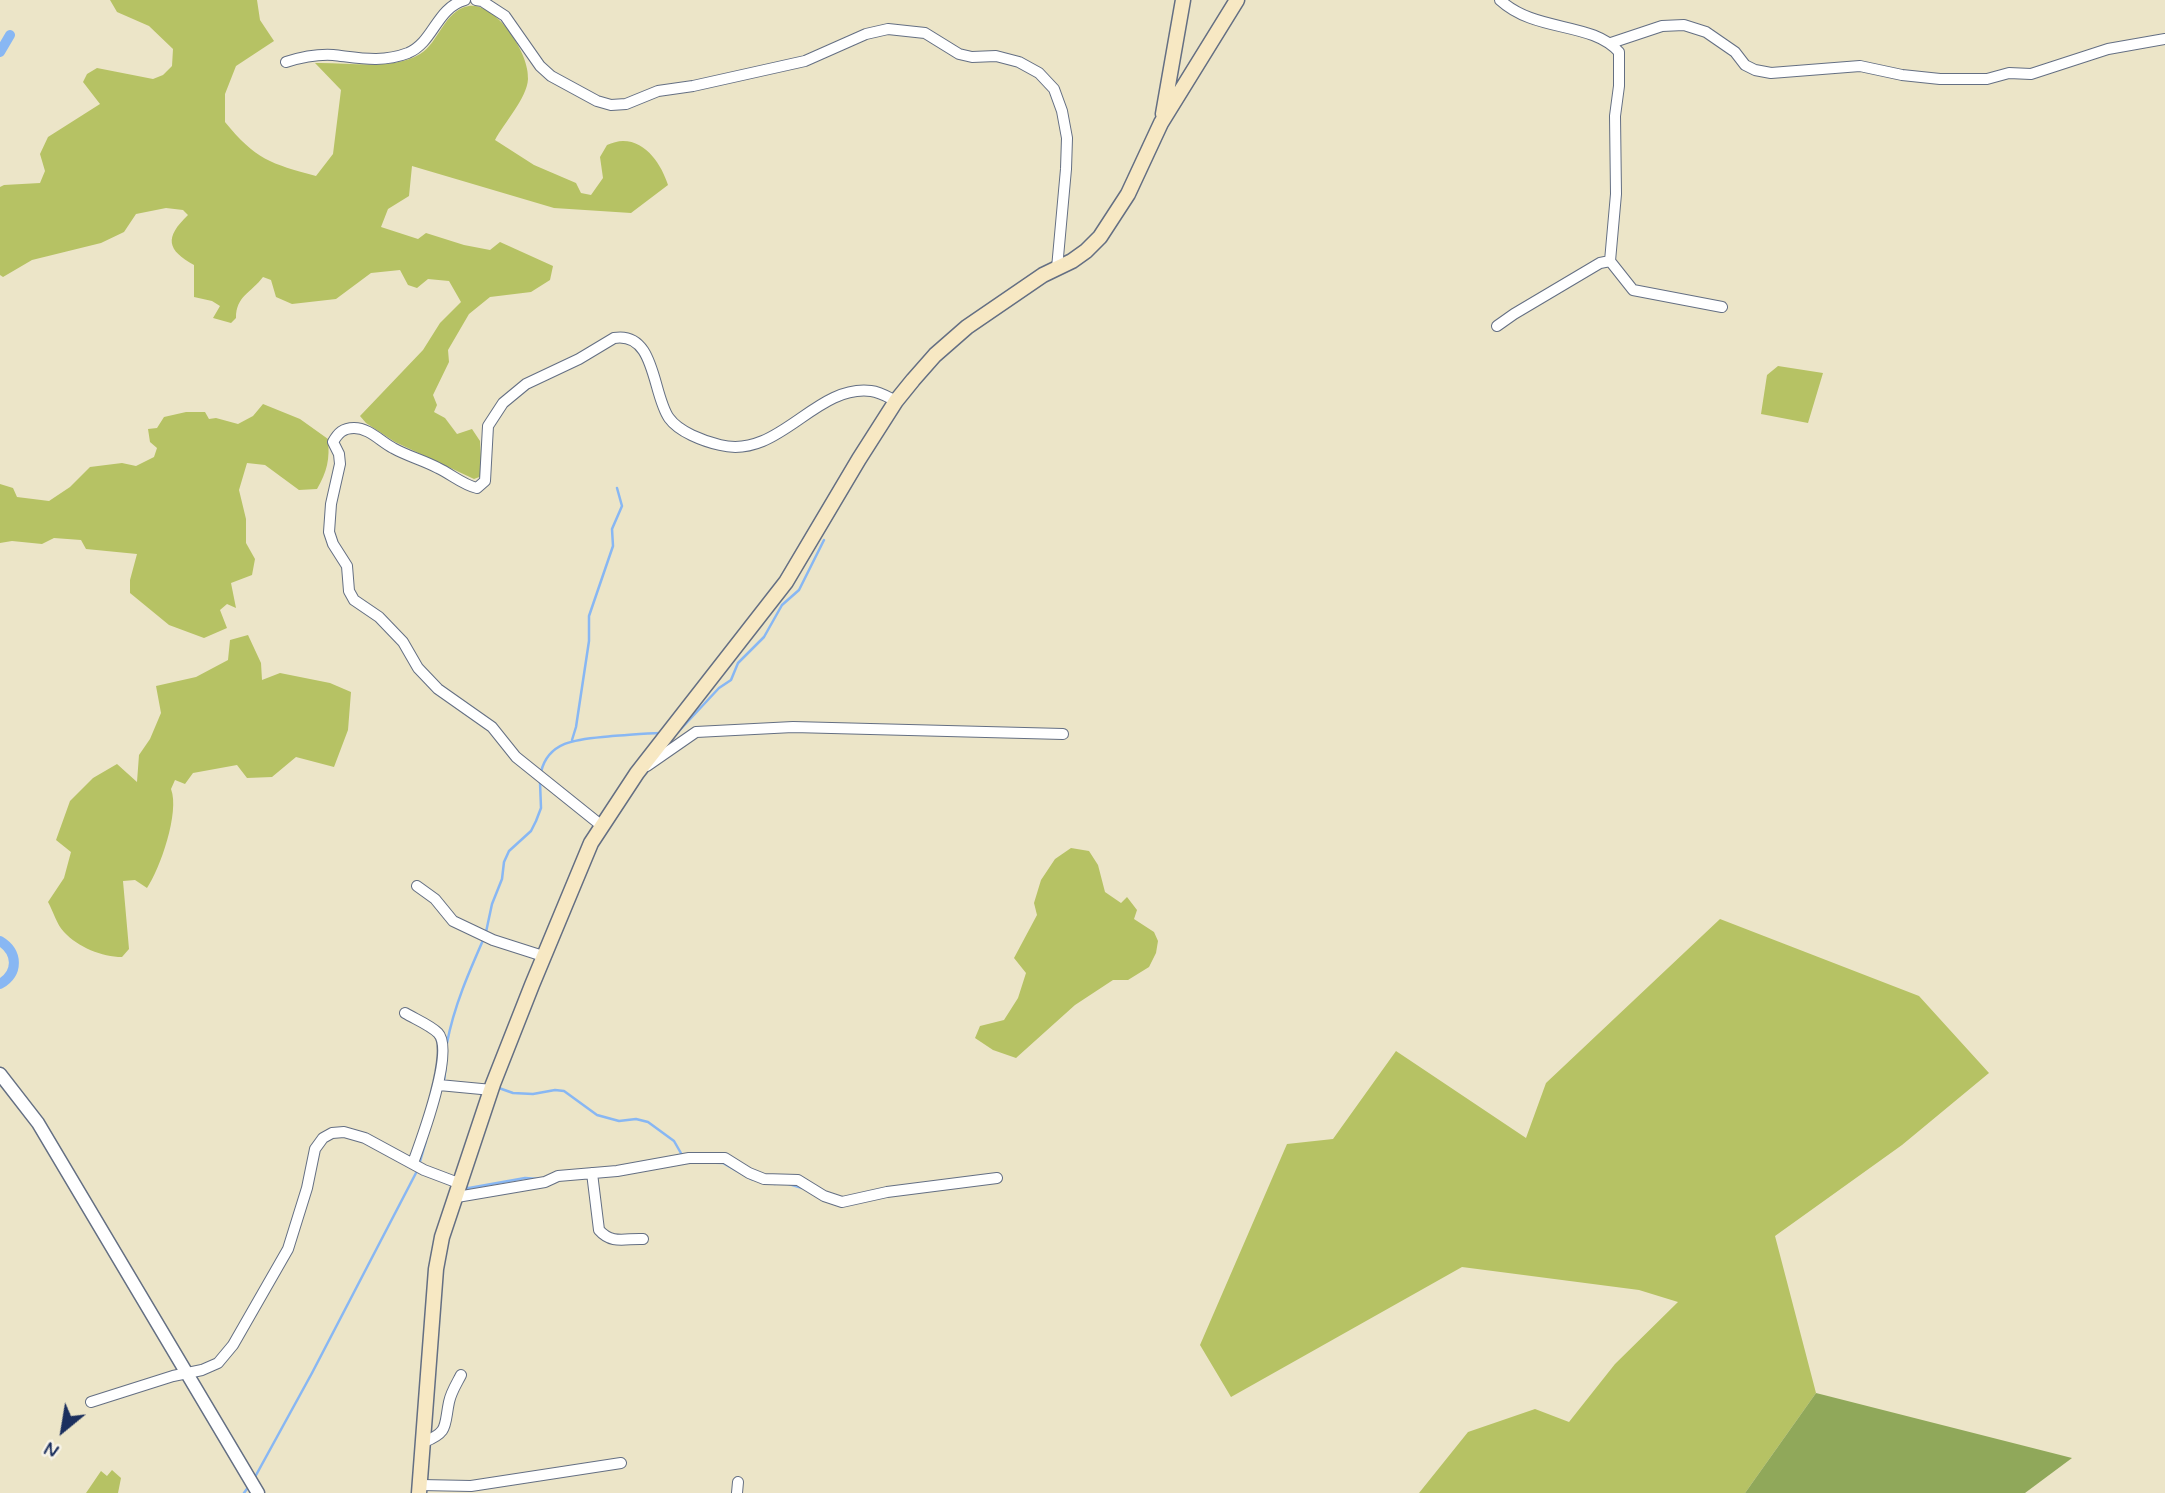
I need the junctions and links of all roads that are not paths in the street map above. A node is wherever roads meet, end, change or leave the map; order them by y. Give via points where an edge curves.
1 (466, 0) edge
2 (476, 0) edge
3 (1183, 0) edge
4 (1237, 0) edge
5 (1500, 0) edge
6 (2165, 39) edge
7 (1611, 43) junction
8 (286, 62) dead end
9 (1161, 123) junction
10 (1610, 261) junction
11 (1057, 268) junction
12 (1722, 307) dead end
13 (1497, 326) dead end
14 (896, 401) junction
15 (1063, 734) dead end
16 (637, 773) junction
17 (602, 827) junction
18 (417, 886) dead end
19 (543, 956) junction
20 (405, 1013) dead end
21 (0, 1074) edge
22 (439, 1085) junction
23 (492, 1088) junction
24 (412, 1163) junction
25 (592, 1173) junction
26 (997, 1178) dead end
27 (460, 1189) junction
28 (643, 1239) dead end
29 (188, 1374) junction
30 (461, 1375) dead end
31 (91, 1402) dead end
32 (424, 1442) junction
33 (621, 1463) dead end
34 (420, 1489) edge
35 (257, 1490) edge

1 - 8 street via 444,12 421,46 408,53 386,60 319,55
2 - 11 street via 505,16 551,76 611,105 805,61 888,29 925,33 959,54 1020,62 1039,72 1054,89 1067,138
3 - 9 main road
4 - 9 main road
5 - 7 street via 1534,21
6 - 7 street via 2108,49 2031,74 1987,79 1940,79 1860,66 1771,73 1745,65 1706,32 1684,24 1662,26
7 - 10 street via 1619,52 1620,65
9 - 11 main road via 1116,215 1086,251
10 - 12 street via 1633,290
10 - 13 street
11 - 14 main road via 967,327 935,355
14 - 16 main road via 786,582
14 - 17 street via 881,393 856,391 840,395 769,437 751,444 719,445 684,431 669,418 647,355 633,341 620,337 526,384 503,403 488,426 485,481 477,488 363,429 342,430 337,435 333,442 340,464 329,532 348,566 354,600 403,642 438,689 492,727 516,757
15 - 16 street via 793,727 696,732
16 - 17 main road
17 - 19 main road via 591,842
18 - 19 street via 435,899 453,922
19 - 23 main road
20 - 22 street via 442,1040
21 - 29 street via 38,1123
22 - 23 street
22 - 24 street
23 - 27 main road
24 - 27 street
24 - 29 street via 344,1132 323,1138 315,1149 297,1226 275,1274 218,1363
25 - 26 street via 725,1158 764,1179 798,1181 842,1202
25 - 27 street
25 - 28 street via 599,1230 620,1241
27 - 32 main road via 436,1269
29 - 31 street
29 - 35 street
30 - 32 street via 450,1399 445,1429
32 - 34 main road
33 - 34 street via 471,1486

